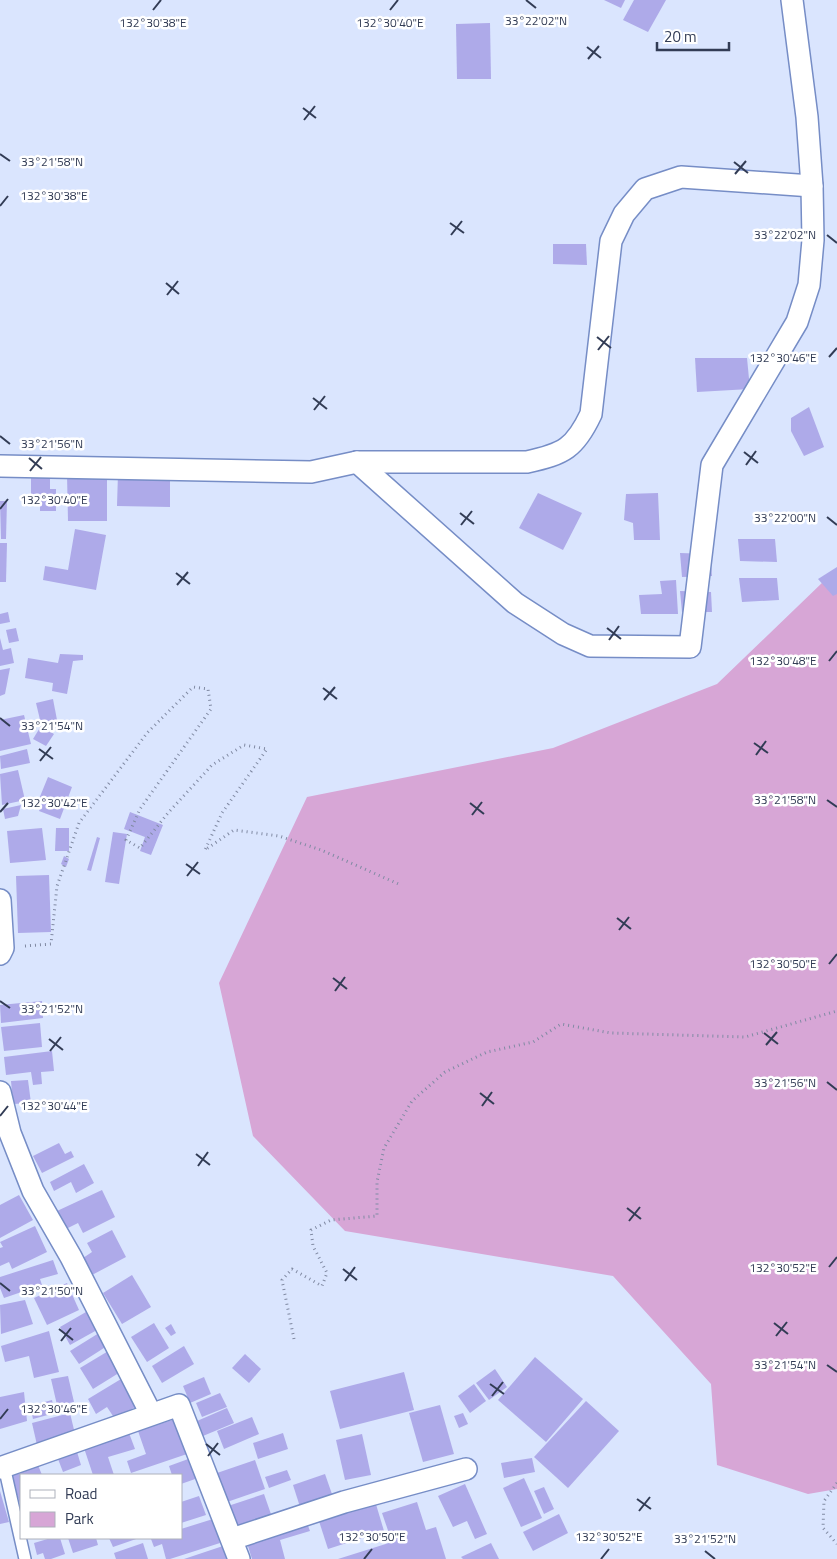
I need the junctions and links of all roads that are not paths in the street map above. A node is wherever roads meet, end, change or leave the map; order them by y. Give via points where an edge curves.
1 (792, 0) edge
2 (812, 186) junction
3 (356, 462) junction
4 (0, 466) edge
5 (0, 900) edge
6 (1, 951) edge
7 (0, 1092) edge
8 (151, 1414) junction
9 (2, 1467) edge
10 (466, 1469) dead end
11 (232, 1539) junction
12 (25, 1559) edge
13 (238, 1559) edge

1 - 2 street
2 - 3 street via 681,177 645,190 624,214 611,241 590,414 582,434 568,449 527,462
2 - 3 street via 813,240 809,285 797,322 712,465 690,647 590,646 563,634 515,603
3 - 4 street via 311,472
5 - 6 street
7 - 8 street via 10,1133 34,1191
8 - 9 street
8 - 11 street via 179,1405
9 - 12 lane
10 - 11 street via 344,1502
11 - 13 street

